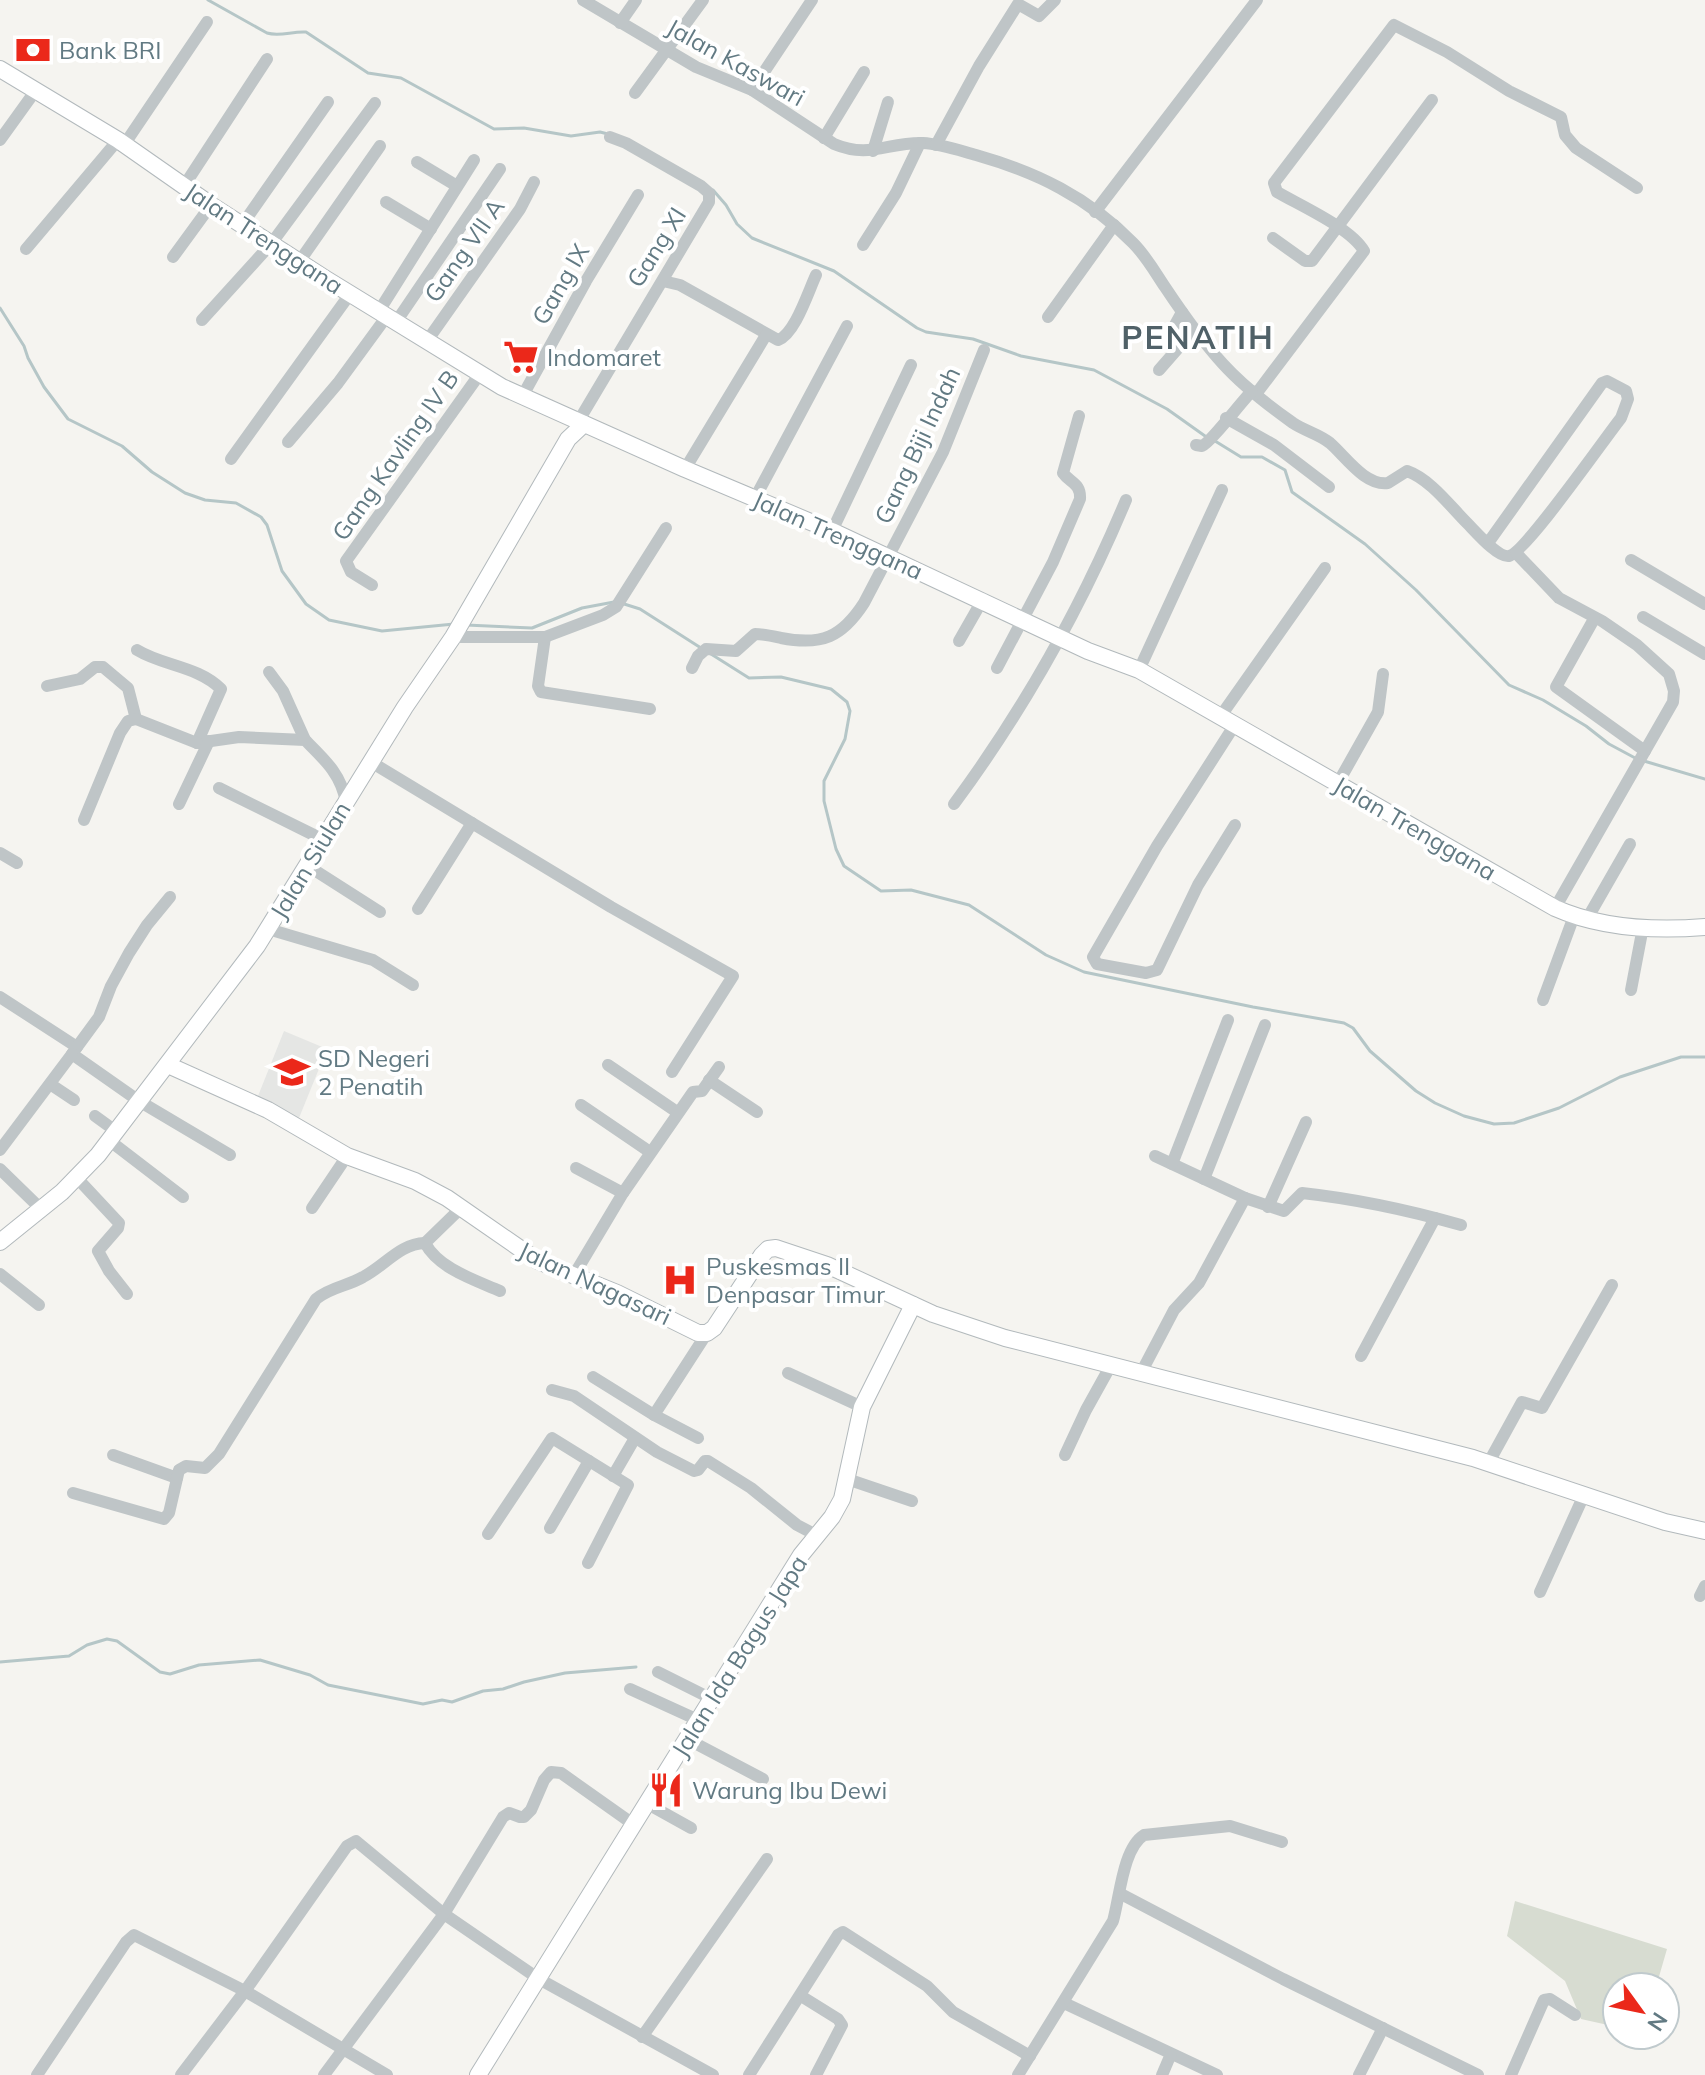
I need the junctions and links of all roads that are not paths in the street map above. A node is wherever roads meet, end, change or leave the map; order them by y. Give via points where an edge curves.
1 (583, 0) edge
2 (636, 0) edge
3 (703, 0) edge
4 (812, 0) edge
5 (1055, 0) edge
6 (1257, 0) edge
7 (1015, 2) edge
8 (207, 22) dead end
9 (620, 23) junction
10 (667, 49) junction
11 (267, 59) dead end
12 (0, 69) edge
13 (864, 72) dead end
14 (36, 90) junction
15 (752, 90) junction
16 (635, 93) dead end
17 (1432, 100) dead end
18 (328, 102) dead end
19 (888, 102) dead end
20 (375, 103) dead end
21 (610, 137) dead end
22 (824, 138) junction
23 (0, 140) edge
24 (121, 142) junction
25 (920, 143) junction
26 (936, 145) junction
27 (380, 146) dead end
28 (873, 151) junction
29 (474, 160) dead end
30 (417, 162) dead end
31 (500, 169) dead end
32 (534, 182) dead end
33 (184, 186) junction
34 (457, 186) junction
35 (1637, 188) dead end
36 (638, 195) dead end
37 (386, 202) dead end
38 (211, 205) junction
39 (1095, 212) junction
40 (242, 225) junction
41 (1114, 225) junction
42 (1338, 228) junction
43 (431, 229) junction
44 (1273, 238) dead end
45 (271, 244) junction
46 (863, 245) dead end
47 (26, 249) dead end
48 (173, 257) dead end
49 (299, 262) junction
50 (816, 275) dead end
51 (663, 281) junction
52 (350, 294) junction
53 (1182, 312) junction
54 (387, 317) junction
55 (1048, 317) dead end
56 (202, 320) dead end
57 (847, 326) dead end
58 (1194, 330) junction
59 (1170, 334) dead end
60 (766, 335) junction
61 (427, 341) junction
62 (984, 350) dead end
63 (911, 365) dead end
64 (1159, 370) dead end
65 (479, 375) junction
66 (1254, 392) junction
67 (522, 397) junction
68 (1079, 416) dead end
69 (1226, 418) junction
70 (578, 422) junction
71 (1207, 440) dead end
72 (288, 442) dead end
73 (231, 459) dead end
74 (685, 469) junction
75 (1329, 487) dead end
76 (1222, 490) dead end
77 (755, 498) junction
78 (1126, 500) dead end
79 (666, 528) dead end
80 (832, 531) junction
81 (1488, 543) junction
82 (1516, 553) junction
83 (888, 558) junction
84 (1631, 560) dead end
85 (1325, 568) dead end
86 (372, 585) dead end
87 (983, 599) junction
88 (1705, 604) edge
89 (1643, 617) dead end
90 (1022, 619) junction
91 (1594, 619) junction
92 (461, 623) junction
93 (545, 637) junction
94 (1062, 638) junction
95 (959, 641) dead end
96 (137, 650) dead end
97 (1705, 654) edge
98 (692, 668) dead end
99 (997, 668) dead end
100 (1139, 670) junction
101 (269, 672) dead end
102 (1383, 674) dead end
103 (47, 686) dead end
104 (650, 709) dead end
105 (136, 719) junction
106 (1227, 722) junction
107 (305, 740) junction
108 (203, 742) junction
109 (1645, 751) junction
110 (368, 767) junction
111 (1338, 783) junction
112 (219, 788) dead end
113 (349, 797) junction
114 (179, 804) dead end
115 (954, 804) dead end
116 (84, 820) dead end
117 (472, 823) junction
118 (1235, 825) dead end
119 (324, 840) junction
120 (1630, 844) dead end
121 (0, 853) edge
122 (17, 863) dead end
123 (308, 866) junction
124 (170, 897) dead end
125 (1555, 908) junction
126 (418, 909) dead end
127 (380, 912) dead end
128 (1581, 918) junction
129 (1643, 927) junction
130 (1705, 927) edge
131 (268, 929) junction
132 (413, 985) dead end
133 (1631, 990) dead end
134 (0, 997) edge
135 (1543, 1000) dead end
136 (1228, 1020) dead end
137 (1265, 1025) dead end
138 (74, 1051) junction
139 (168, 1065) junction
140 (608, 1065) dead end
141 (719, 1067) dead end
142 (672, 1072) dead end
143 (709, 1080) junction
144 (50, 1084) junction
145 (74, 1100) dead end
146 (139, 1101) junction
147 (581, 1105) dead end
148 (677, 1112) junction
149 (757, 1112) dead end
150 (95, 1116) dead end
151 (1306, 1122) dead end
152 (114, 1137) junction
153 (0, 1150) edge
154 (650, 1152) junction
155 (230, 1155) dead end
156 (347, 1156) junction
157 (1155, 1156) dead end
158 (1172, 1164) junction
159 (576, 1168) dead end
160 (0, 1169) edge
161 (77, 1178) junction
162 (1204, 1179) junction
163 (623, 1193) junction
164 (183, 1197) dead end
165 (1245, 1198) junction
166 (1268, 1207) junction
167 (40, 1208) junction
168 (312, 1208) dead end
169 (461, 1208) junction
170 (1435, 1218) junction
171 (1461, 1225) dead end
172 (0, 1242) edge
173 (425, 1243) junction
174 (0, 1274) edge
175 (574, 1275) junction
176 (1612, 1285) dead end
177 (500, 1291) dead end
178 (127, 1294) dead end
179 (39, 1305) dead end
180 (913, 1305) junction
181 (707, 1333) junction
182 (1361, 1356) dead end
183 (1111, 1365) junction
184 (1142, 1371) junction
185 (788, 1373) dead end
186 (593, 1377) dead end
187 (552, 1390) dead end
188 (862, 1407) junction
189 (654, 1415) junction
190 (635, 1438) junction
191 (698, 1438) dead end
192 (113, 1455) dead end
193 (1065, 1455) dead end
194 (589, 1461) junction
195 (1489, 1462) junction
196 (613, 1476) junction
197 (177, 1478) junction
198 (847, 1479) junction
199 (73, 1493) dead end
200 (1584, 1495) junction
201 (912, 1501) dead end
202 (550, 1528) dead end
203 (1705, 1531) edge
204 (488, 1534) dead end
205 (816, 1535) junction
206 (588, 1563) dead end
207 (1540, 1592) dead end
208 (658, 1672) dead end
209 (630, 1689) dead end
210 (712, 1699) junction
211 (698, 1720) junction
212 (687, 1739) junction
213 (763, 1779) dead end
214 (646, 1803) junction
215 (633, 1824) junction
216 (691, 1828) dead end
217 (1282, 1842) dead end
218 (767, 1859) dead end
219 (1121, 1894) junction
220 (444, 1914) junction
221 (539, 1979) junction
222 (245, 1991) junction
223 (801, 1996) junction
224 (1064, 2003) junction
225 (1575, 2015) dead end
226 (1383, 2028) junction
227 (642, 2037) junction
228 (343, 2050) junction
229 (1171, 2054) junction
230 (1030, 2056) junction
231 (37, 2075) edge
232 (181, 2075) edge
233 (324, 2075) edge
234 (387, 2075) edge
235 (478, 2075) edge
236 (713, 2075) edge
237 (749, 2075) edge
238 (816, 2075) edge
239 (1018, 2075) edge
240 (1162, 2075) edge
241 (1217, 2075) edge
242 (1359, 2075) edge
243 (1478, 2075) edge
244 (1511, 2075) edge

1 - 9 street, Jalan Kaswari
2 - 9 street
3 - 10 street
4 - 15 street
5 - 7 street via 1039,16
6 - 39 street
7 - 26 street
8 - 24 street
9 - 10 street, Jalan Kaswari
10 - 15 street, Jalan Kaswari
10 - 16 street
11 - 33 street
12 - 14 street, Jalan Trenggana
13 - 22 street
14 - 23 street
14 - 24 street, Jalan Trenggana
15 - 22 street, Jalan Kaswari
17 - 42 street
18 - 40 street
19 - 28 street
20 - 45 street
21 - 51 street, Gang XI via 709,193 706,209
22 - 28 street, Jalan Kaswari via 853,151
24 - 33 street, Jalan Trenggana
24 - 47 street
25 - 26 street, Jalan Kaswari
25 - 28 street, Jalan Kaswari
25 - 46 street
26 - 39 street, Jalan Kaswari via 1044,178
27 - 49 street
29 - 34 street
30 - 34 street
31 - 54 street
32 - 61 street, Gang VII A
33 - 38 street, Jalan Trenggana
34 - 43 street
35 - 42 street via 1576,148 1565,135 1564,119 1394,25 1274,183 1277,192
36 - 67 street, Gang IX
37 - 43 street
38 - 40 street, Jalan Trenggana
38 - 48 street
39 - 41 street, Jalan Kaswari
40 - 45 street, Jalan Trenggana
41 - 53 street, Jalan Kaswari via 1144,256
41 - 55 street
42 - 44 street via 1308,262
42 - 66 street via 1362,246 1362,257
43 - 54 street
45 - 49 street, Jalan Trenggana
45 - 56 street
49 - 52 street, Jalan Trenggana
50 - 60 street via 787,335 778,340
51 - 60 street via 680,285
51 - 70 street, Gang XI
52 - 54 street, Jalan Trenggana
52 - 73 street
53 - 58 street, Jalan Kaswari
53 - 59 street
54 - 61 street, Jalan Trenggana
54 - 72 street
57 - 77 street
58 - 64 street
58 - 66 street, Jalan Kaswari
60 - 74 street
61 - 65 street, Jalan Trenggana
62 - 83 street, Gang Biji Indah via 943,452
63 - 80 street
65 - 67 street, Jalan Trenggana
65 - 86 street, Gang Kavling IV B via 346,561 351,572
66 - 69 street
66 - 81 street, Jalan Kaswari via 1295,424 1325,439 1371,480 1388,483 1410,471
67 - 70 street, Jalan Trenggana
68 - 90 street via 1063,473 1081,491 1080,499
69 - 71 street
69 - 75 street via 1274,445
70 - 74 street, Jalan Trenggana
70 - 92 street, Jalan Siulan
74 - 77 street, Jalan Trenggana
76 - 100 street
77 - 80 street, Jalan Trenggana
78 - 94 street
79 - 93 street via 621,601 603,615
80 - 83 street, Jalan Trenggana
81 - 82 street via 1502,555
81 - 82 street via 1602,383 1626,391 1621,418
82 - 91 street via 1559,598
83 - 87 street, Jalan Trenggana
83 - 98 street, Gang Biji Indah via 854,619 836,633 811,642 755,634 736,651 706,649
84 - 88 street
85 - 106 street
87 - 90 street, Jalan Trenggana
87 - 95 street
89 - 97 street
90 - 94 street, Jalan Trenggana
90 - 99 street
91 - 109 street via 1637,645 1673,680 1673,702
91 - 109 street via 1556,687
92 - 93 street
92 - 110 street, Jalan Siulan
93 - 104 street via 541,692
94 - 100 street, Jalan Trenggana
94 - 115 street via 1011,724
96 - 108 street via 221,689
100 - 106 street, Jalan Trenggana
101 - 107 street
102 - 111 street via 1378,712
103 - 105 street via 103,667 128,688
105 - 108 street
105 - 116 street via 120,733
106 - 111 street, Jalan Trenggana
106 - 118 street via 1093,957 1097,964 1146,973 1157,970 1198,885
107 - 108 street via 239,737
107 - 113 street via 333,768
108 - 114 street
109 - 125 street
110 - 113 street, Jalan Siulan
110 - 117 street
111 - 125 street, Jalan Trenggana
112 - 119 street
113 - 119 street, Jalan Siulan
117 - 126 street
117 - 142 street via 733,976
119 - 123 street, Jalan Siulan
120 - 128 street
121 - 122 street
123 - 127 street
123 - 131 street, Jalan Siulan
124 - 138 street via 129,953 99,1017
125 - 128 street, Jalan Trenggana
128 - 129 street, Jalan Trenggana
128 - 135 street
129 - 130 street, Jalan Trenggana
129 - 133 street
131 - 132 street via 373,960
131 - 139 street, Jalan Siulan
134 - 138 street
136 - 158 street
137 - 162 street
138 - 144 street
138 - 146 street
139 - 146 street, Jalan Siulan
139 - 156 street, Jalan Nagasari via 268,1110
140 - 148 street
141 - 143 street
143 - 148 street
143 - 149 street
144 - 145 street
144 - 153 street
146 - 152 street, Jalan Siulan
146 - 155 street
147 - 154 street
148 - 154 street
150 - 152 street
151 - 166 street
152 - 161 street, Jalan Siulan
152 - 164 street
154 - 163 street
156 - 168 street
156 - 169 street, Jalan Nagasari via 415,1181
157 - 158 street
158 - 162 street
159 - 163 street
160 - 167 street
161 - 167 street, Jalan Siulan
161 - 178 street via 119,1223 98,1251
162 - 165 street
163 - 175 street
165 - 166 street
165 - 184 street
166 - 170 street via 1284,1211 1302,1193 1359,1199
167 - 172 street, Jalan Siulan
169 - 173 street
169 - 175 street, Jalan Nagasari via 526,1254
170 - 171 street
170 - 182 street
173 - 177 street via 441,1261
173 - 197 street via 413,1243 361,1279 316,1299 219,1454 205,1468 182,1467
174 - 179 street
175 - 181 street, Jalan Nagasari
176 - 195 street via 1542,1408 1522,1402
180 - 181 street via 827,1265 772,1248
180 - 183 street via 1005,1338
180 - 188 street, Jalan Ida Bagus Japa
181 - 189 street
183 - 184 street
183 - 193 street
184 - 195 street
185 - 188 street
186 - 189 street
187 - 190 street via 574,1396
188 - 198 street, Jalan Ida Bagus Japa
189 - 191 street
190 - 196 street
190 - 205 street via 694,1471 708,1461
192 - 197 street
194 - 196 street
194 - 202 street
194 - 204 street via 552,1438
195 - 200 street
196 - 206 street via 628,1485
197 - 199 street via 164,1519
198 - 201 street
198 - 205 street, Jalan Ida Bagus Japa via 837,1508
200 - 203 street
200 - 207 street
205 - 210 street, Jalan Ida Bagus Japa
208 - 210 street
209 - 211 street
210 - 211 street, Jalan Ida Bagus Japa
211 - 212 street, Jalan Ida Bagus Japa
212 - 213 street
212 - 214 street, Jalan Ida Bagus Japa
214 - 215 street, Jalan Ida Bagus Japa
214 - 216 street
215 - 220 street via 561,1773 551,1772 528,1814 503,1817
215 - 221 street, Jalan Ida Bagus Japa
217 - 219 street via 1230,1826 1144,1835 1128,1854
218 - 227 street
219 - 224 street via 1113,1921
219 - 226 street
220 - 221 street
220 - 222 street via 360,1842 352,1841
220 - 228 street
221 - 227 street
221 - 235 street, Jalan Ida Bagus Japa
222 - 228 street
222 - 231 street via 134,1935
222 - 232 street
223 - 230 street via 843,1932 927,1986 953,2012
223 - 237 street
223 - 238 street via 842,2025
224 - 229 street
224 - 230 street
225 - 244 street via 1544,2000
226 - 242 street
226 - 243 street
227 - 236 street
228 - 233 street
228 - 234 street
229 - 240 street
229 - 241 street
230 - 239 street

